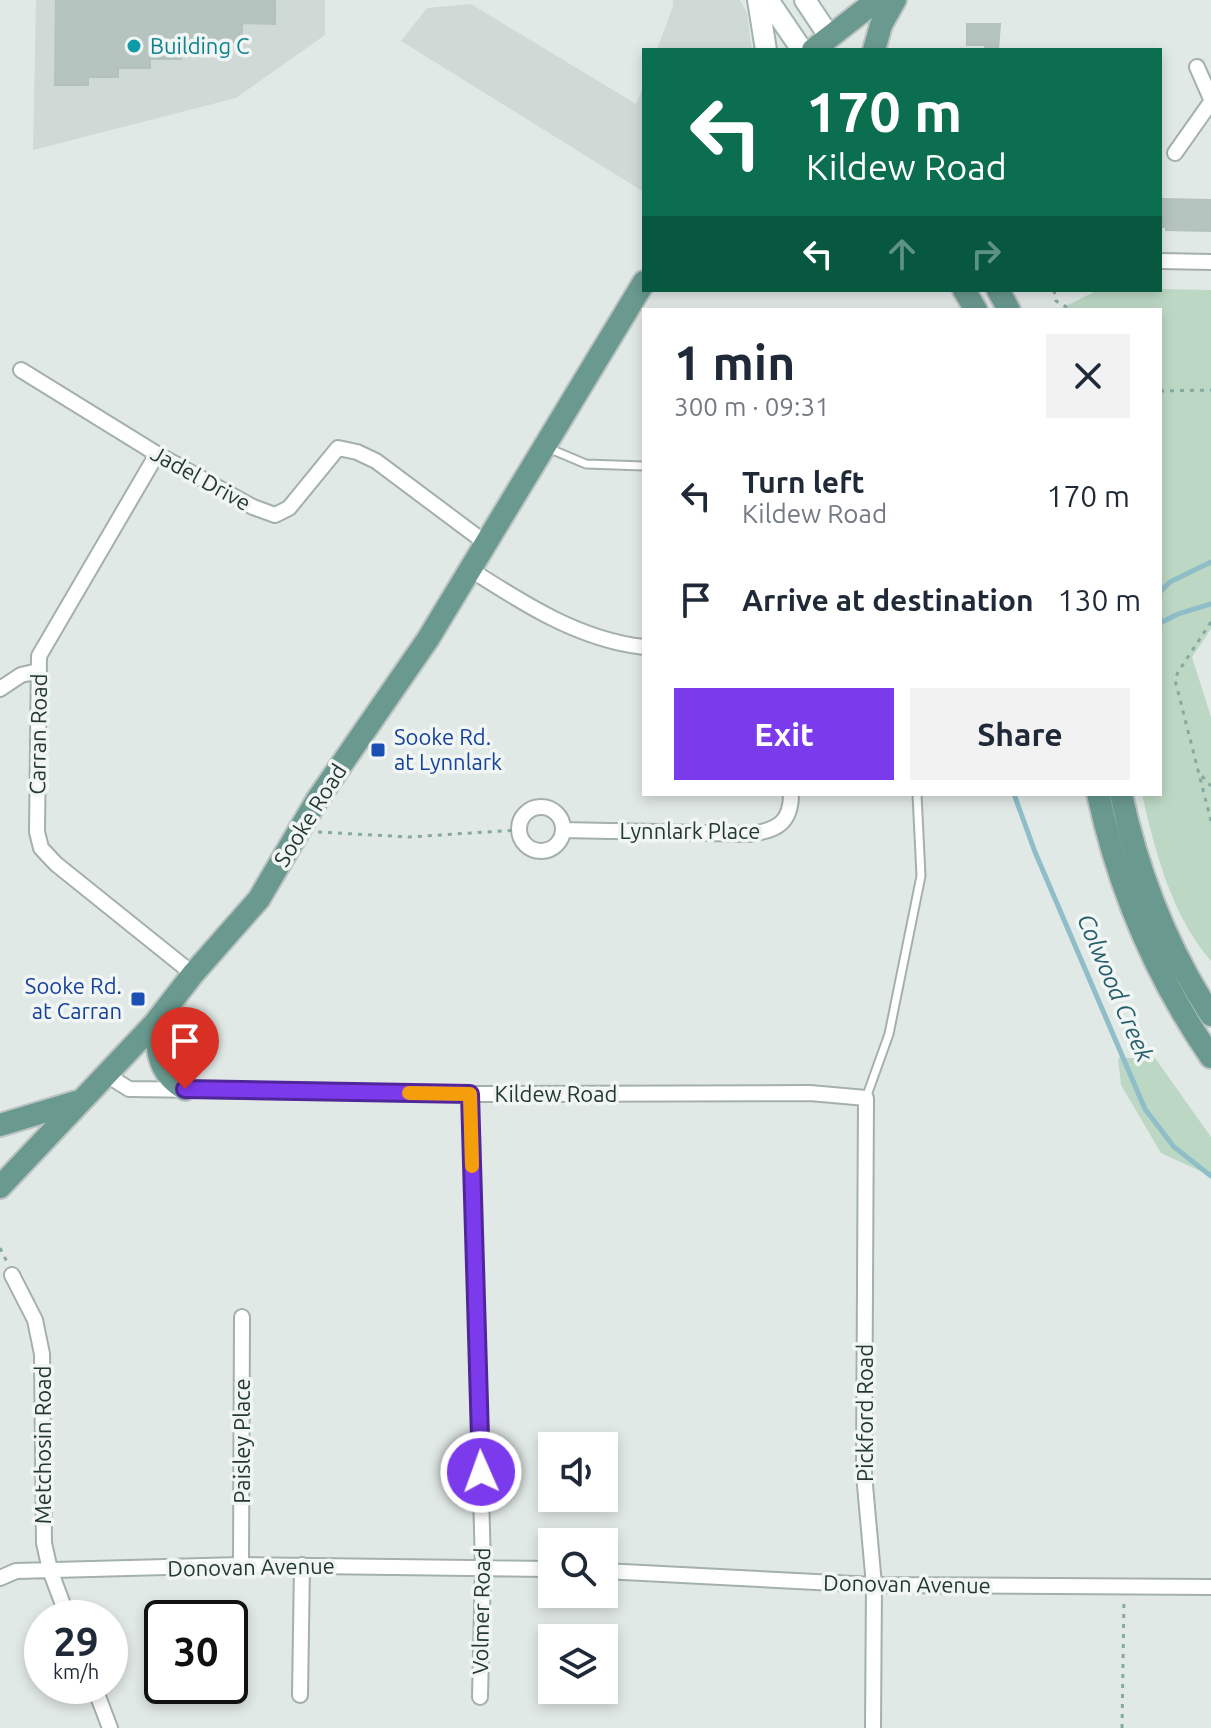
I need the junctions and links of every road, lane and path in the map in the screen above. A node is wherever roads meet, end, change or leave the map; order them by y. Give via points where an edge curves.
1 (758, 0) edge
2 (768, 0) edge
3 (805, 0) edge
4 (877, 0) edge
5 (895, 0) edge
6 (827, 45) edge
7 (766, 48) edge
8 (801, 48) edge
9 (875, 48) edge
10 (1197, 67) dead end
11 (1211, 100) edge
12 (1175, 153) dead end
13 (1162, 261) edge
14 (1211, 262) edge
15 (642, 285) edge
16 (1054, 292) edge
17 (1068, 308) edge
18 (21, 370) dead end
19 (1211, 390) edge
20 (1162, 391) edge
21 (546, 447) junction
22 (157, 454) junction
23 (642, 466) edge
24 (487, 544) junction
25 (471, 570) junction
26 (1211, 622) edge
27 (642, 647) edge
28 (38, 671) junction
29 (0, 689) edge
30 (1199, 774) junction
31 (1211, 786) edge
32 (791, 796) edge
33 (917, 796) edge
34 (1098, 796) edge
35 (1121, 796) edge
36 (1211, 821) edge
37 (518, 830) junction
38 (563, 830) junction
39 (299, 831) junction
40 (193, 974) junction
41 (1180, 987) junction
42 (1211, 1015) edge
43 (154, 1024) junction
44 (1211, 1057) edge
45 (107, 1075) junction
46 (185, 1089) junction
47 (470, 1094) junction
48 (866, 1098) junction
49 (81, 1101) junction
50 (0, 1125) edge
51 (0, 1187) edge
52 (12, 1275) dead end
53 (242, 1317) dead end
54 (241, 1565) junction
55 (302, 1565) junction
56 (483, 1566) junction
57 (538, 1568) edge
58 (50, 1570) junction
59 (618, 1572) edge
60 (0, 1578) edge
61 (874, 1585) junction
62 (1124, 1587) junction
63 (1211, 1587) edge
64 (61, 1600) edge
65 (300, 1695) dead end
66 (480, 1697) dead end
67 (101, 1704) edge
68 (110, 1728) edge
69 (873, 1728) edge
70 (1122, 1728) edge

1 - 7 main road
2 - 8 main road
3 - 6 main road
4 - 6 main road
5 - 9 main road
10 - 11 street
11 - 12 street
13 - 14 street
15 - 21 main road, Sooke Road
16 - 17 path via 1056,301
18 - 22 street, Jadel Drive
19 - 20 path
21 - 23 lane via 586,464
21 - 24 main road, Sooke Road
22 - 24 street, Jadel Drive via 275,515 289,508 338,448 357,452
22 - 28 street, Carran Road via 45,643
24 - 25 main road, Sooke Road
25 - 27 street via 579,631
25 - 39 main road, Sooke Road
26 - 30 path via 1175,680
28 - 29 street
28 - 40 street, Carran Road via 41,848
30 - 31 path
30 - 36 path
32 - 38 street, Lynnlark Place via 782,823 751,834
33 - 48 lane via 921,876 889,1034
34 - 41 main road via 1128,904
35 - 41 main road
37 - 38 street via 527,847 546,851 555,847
37 - 38 street via 526,812 545,807 555,811
37 - 39 path via 409,837
39 - 40 main road, Sooke Road via 259,899
40 - 43 main road, Sooke Road
41 - 42 main road
41 - 44 main road
43 - 45 main road, Sooke Road
43 - 46 main road via 163,1069
45 - 46 street, Kildew Road via 129,1089
45 - 49 main road, Sooke Road
46 - 47 street, Kildew Road
47 - 48 street, Kildew Road via 810,1093
47 - 56 street, Volmer Road
48 - 61 street, Pickford Road via 864,1474
49 - 50 main road
49 - 51 main road, Sooke Road
52 - 58 street, Metchosin Road via 35,1320 42,1354 42,1511
53 - 54 street, Paisley Place
54 - 55 street, Donovan Avenue
54 - 58 street, Donovan Avenue
55 - 56 street, Donovan Avenue
55 - 65 street
56 - 57 street, Donovan Avenue
56 - 66 street, Volmer Road
58 - 60 street, Donovan Avenue via 16,1571
58 - 64 street, Metchosin Road
59 - 61 street, Donovan Avenue
61 - 62 street, Donovan Avenue
61 - 69 street, Pickford Road
62 - 63 street, Donovan Avenue
62 - 70 path
67 - 68 street

